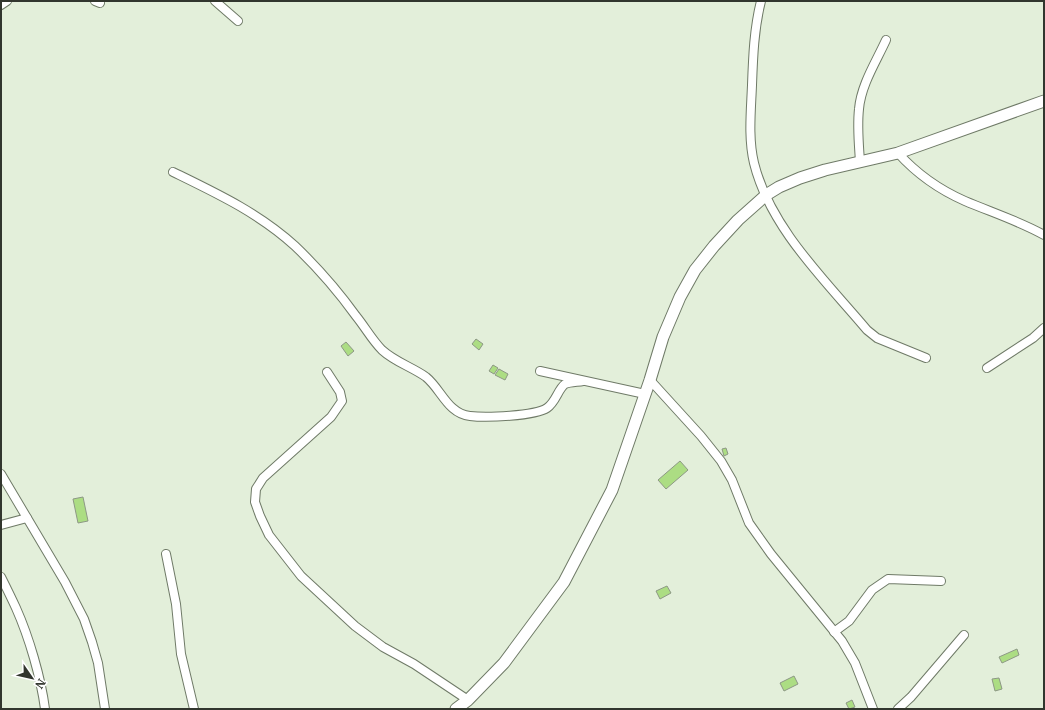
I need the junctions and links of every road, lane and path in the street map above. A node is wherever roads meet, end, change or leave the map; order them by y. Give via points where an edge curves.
1 (7, 1) edge
2 (215, 1) edge
3 (761, 1) edge
4 (1, 5) edge
5 (238, 21) dead end
6 (886, 40) dead end
7 (1044, 101) edge
8 (898, 153) junction
9 (860, 162) junction
10 (173, 172) dead end
11 (766, 195) junction
12 (1044, 234) edge
13 (1044, 328) edge
14 (926, 358) dead end
15 (987, 368) dead end
16 (540, 371) dead end
17 (327, 372) dead end
18 (650, 380) junction
19 (583, 381) junction
20 (645, 394) junction
21 (1, 474) edge
22 (27, 518) junction
23 (1, 525) edge
24 (166, 554) dead end
25 (1, 577) edge
26 (941, 581) dead end
27 (834, 632) junction
28 (964, 636) dead end
29 (468, 700) junction
30 (45, 709) edge
31 (105, 709) edge
32 (194, 709) edge
33 (456, 709) edge
34 (873, 709) edge
35 (898, 709) edge

1 - 4 street
2 - 5 street
3 - 11 street via 754,46 750,119 754,164
6 - 9 street via 867,81 859,108
7 - 8 street
8 - 9 street
8 - 12 street via 909,165 952,194
9 - 11 street via 800,178
10 - 19 street via 235,203 294,244 338,293 382,350 432,382 451,407 462,415 488,416 538,412 548,408 564,386
11 - 14 street via 785,230 814,269 867,330 877,338
11 - 18 street via 738,220 695,270 663,337
13 - 15 street
16 - 19 street
17 - 29 street via 340,392 342,401 338,409 264,478 256,489 255,502 260,516 269,535 301,576 355,626 383,647
18 - 20 street
18 - 27 street via 721,461 732,480 749,523
19 - 20 street
20 - 29 street via 612,490 564,582 522,641
21 - 22 street
22 - 23 street
22 - 31 street via 84,619 98,663
24 - 32 street via 176,604 181,654
25 - 30 street via 17,609 30,647
26 - 27 street via 888,579 872,590 849,621
27 - 34 street via 855,663
28 - 35 street
29 - 33 street

